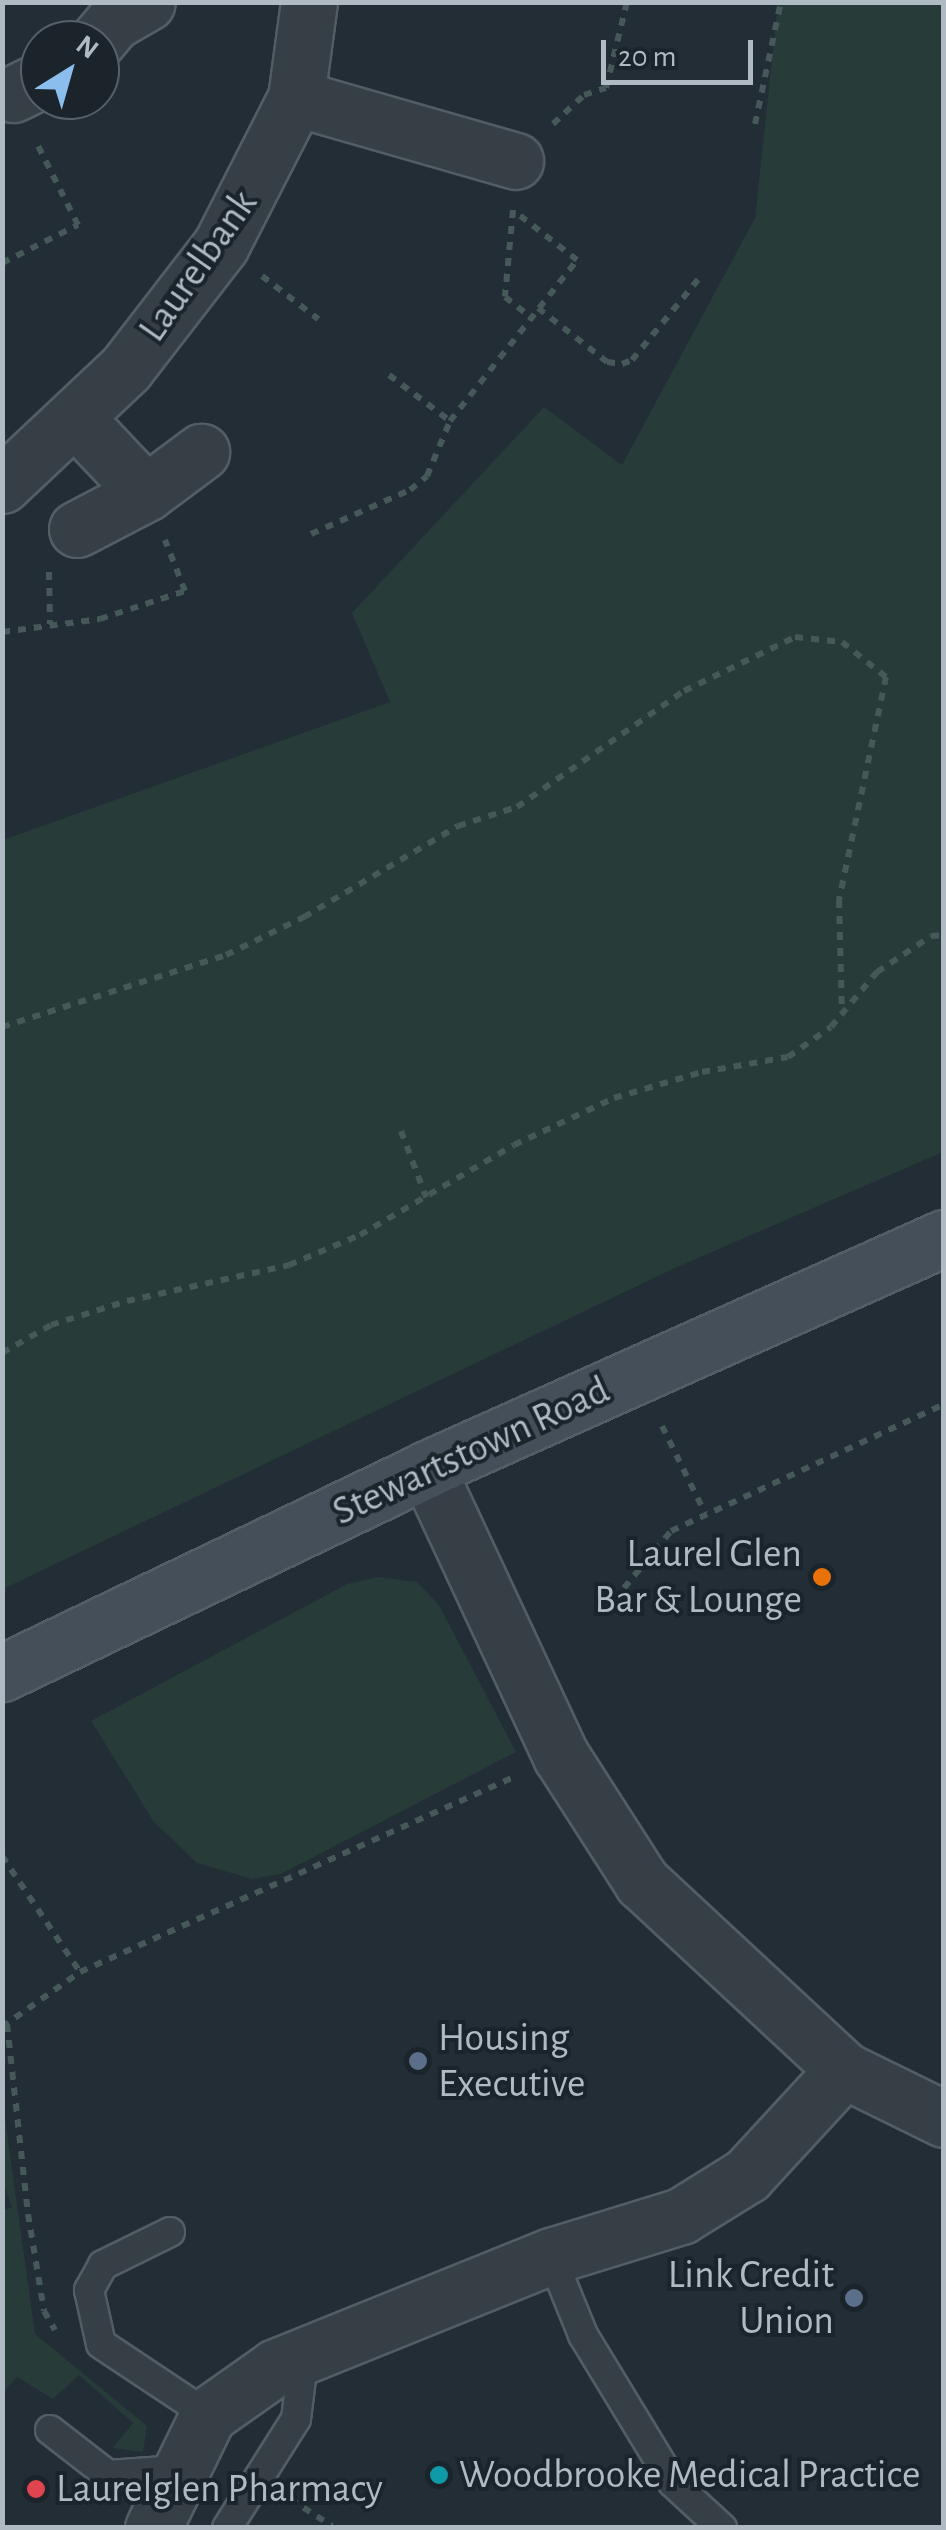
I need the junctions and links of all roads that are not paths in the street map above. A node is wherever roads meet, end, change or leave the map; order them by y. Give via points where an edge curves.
1 (147, 2) edge
2 (309, 2) edge
3 (116, 20) edge
4 (296, 98) junction
5 (514, 186) road end
6 (78, 420) junction
7 (201, 452) dead end
8 (2, 484) edge
9 (146, 492) junction
10 (77, 530) dead end
11 (944, 1238) edge
12 (427, 1469) junction
13 (2, 1673) edge
14 (844, 2070) junction
15 (944, 2118) edge
16 (170, 2232) dead end
17 (551, 2256) junction
18 (304, 2355) junction
19 (208, 2415) junction
20 (50, 2430) dead end
21 (178, 2470) junction
22 (153, 2528) edge
23 (228, 2528) edge
24 (722, 2528) edge

1 - 3 street
2 - 4 street, Laurelbank
4 - 5 street
4 - 6 street, Laurelbank via 221,245
6 - 8 street, Laurelbank
6 - 9 street
7 - 9 street
9 - 10 street
11 - 12 main road, Stewartstown Road
12 - 13 main road, Stewartstown Road
12 - 14 street via 561,1756 642,1882
14 - 15 street
14 - 17 street via 747,2175 681,2216
16 - 19 lane via 103,2265 89,2290 101,2344
17 - 18 street
17 - 24 lane via 583,2335 673,2483
18 - 19 street via 276,2366
18 - 23 lane via 296,2419
19 - 21 street
20 - 21 lane via 108,2474
21 - 22 street

